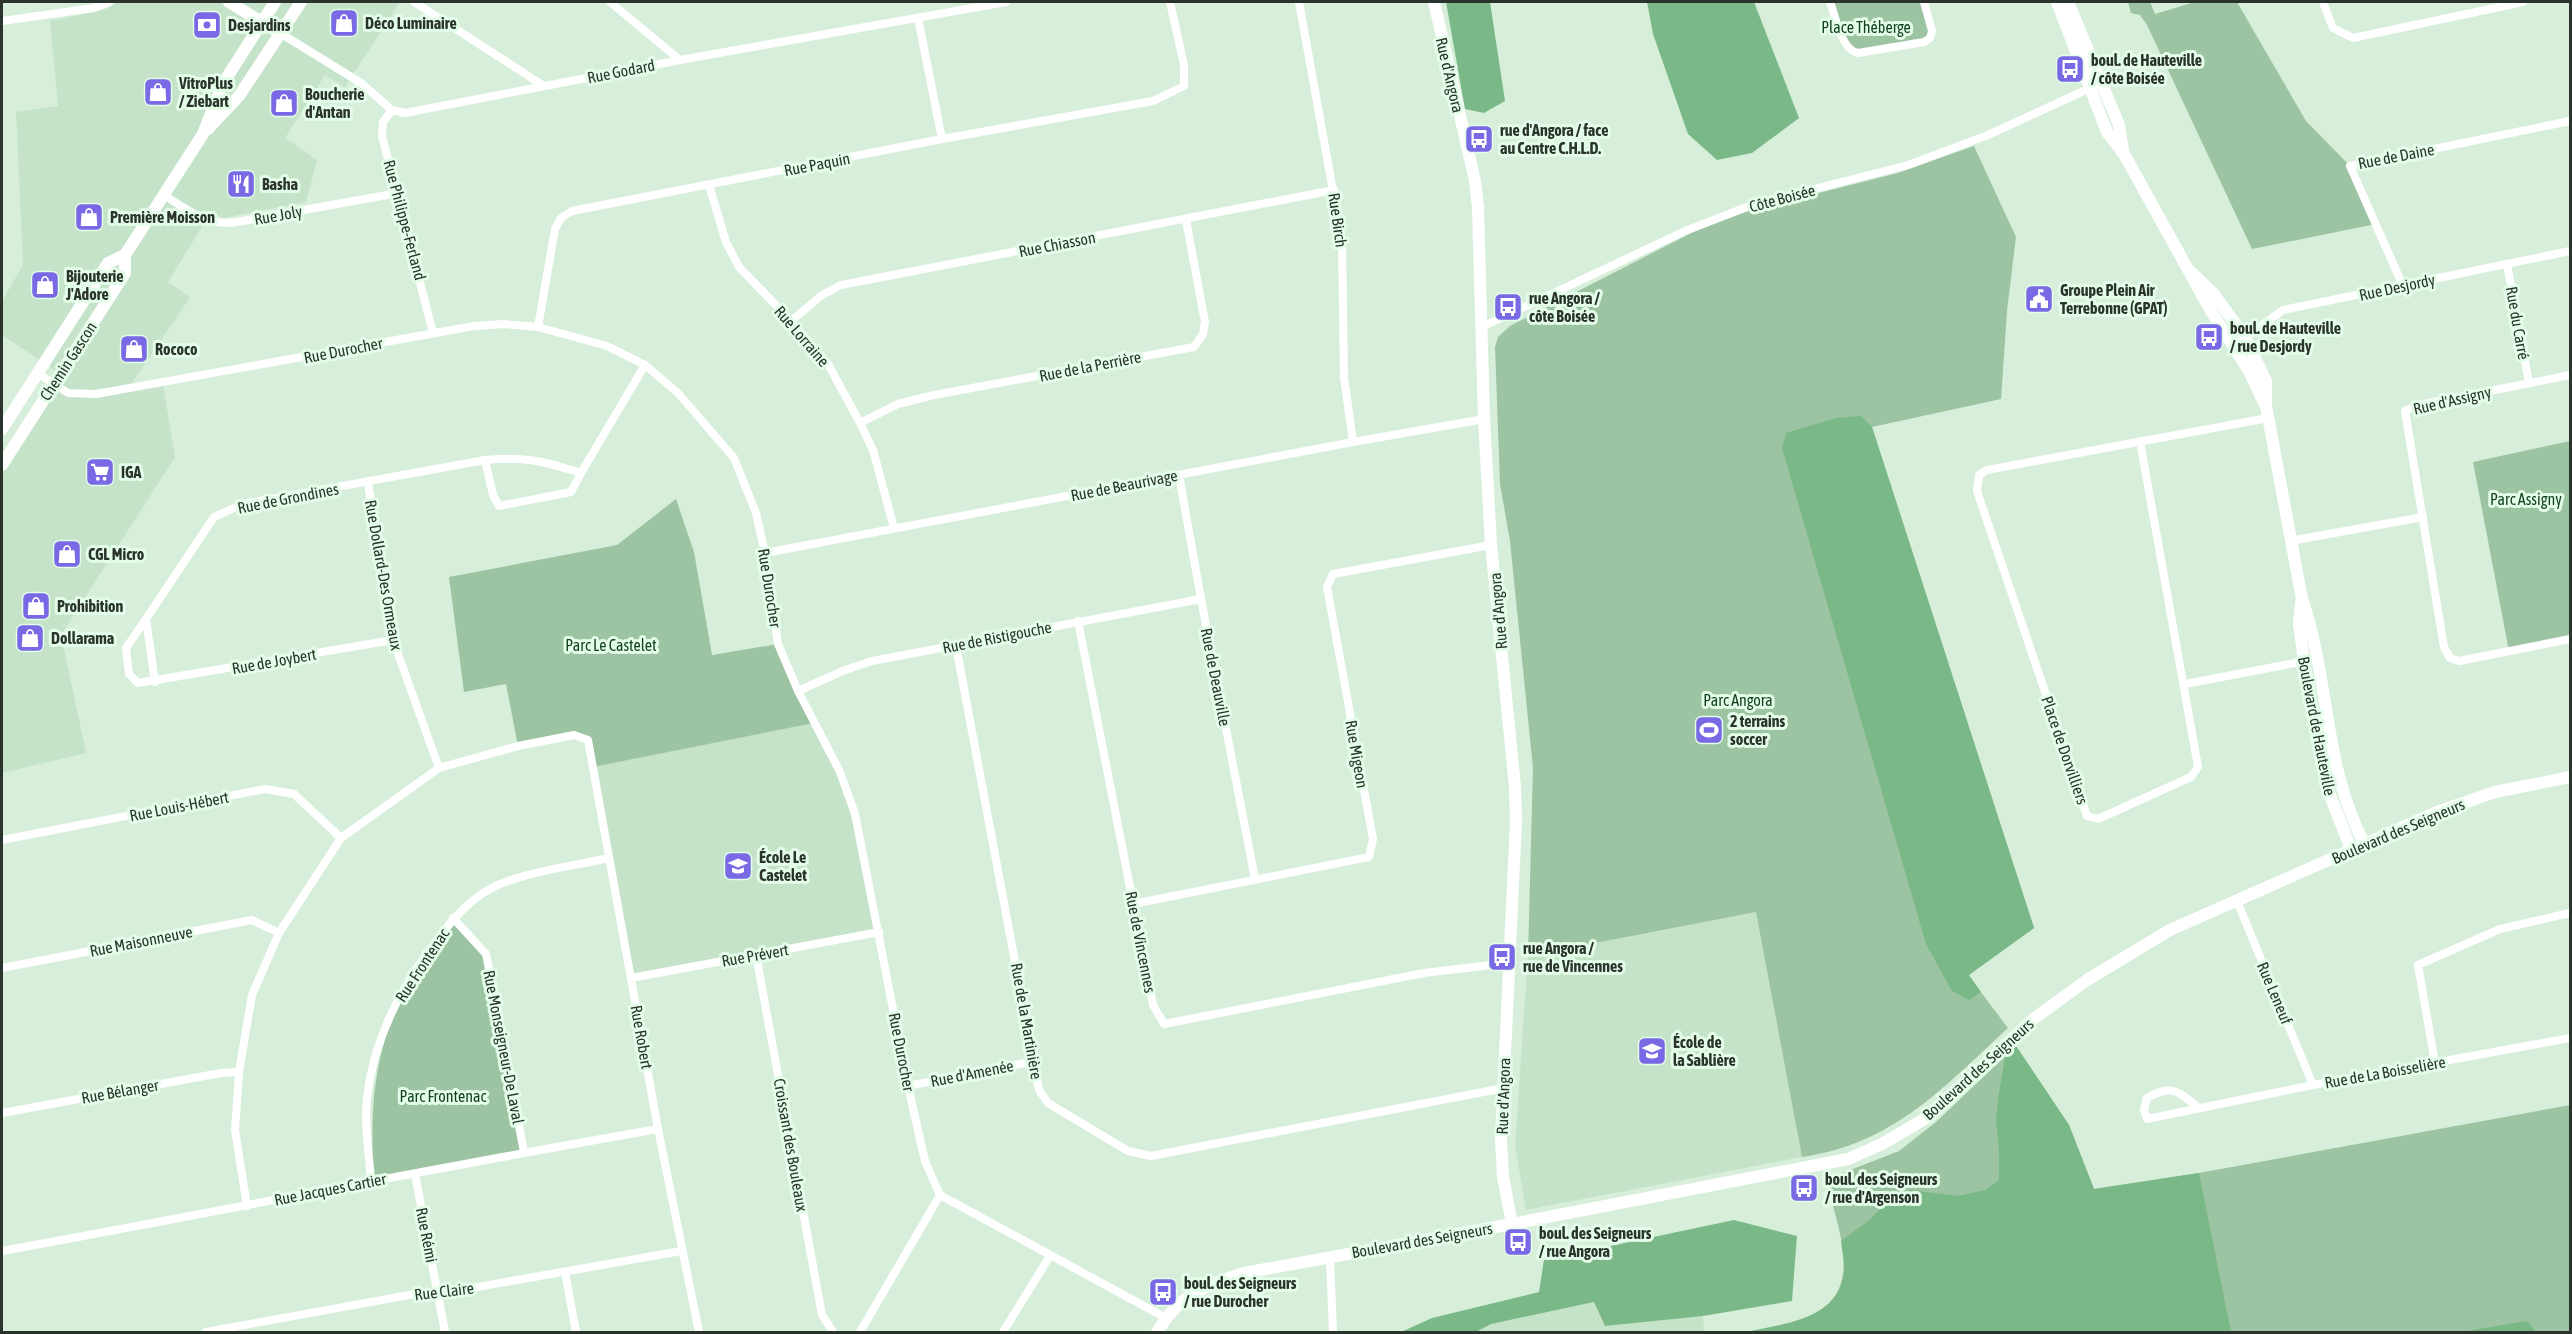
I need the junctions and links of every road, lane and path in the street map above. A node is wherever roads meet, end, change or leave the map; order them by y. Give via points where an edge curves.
1 (109, 2) edge
2 (229, 2) edge
3 (275, 2) edge
4 (301, 2) edge
5 (414, 2) edge
6 (610, 2) edge
7 (1006, 2) edge
8 (1170, 2) edge
9 (1299, 2) edge
10 (1434, 2) edge
11 (1830, 2) edge
12 (1924, 2) edge
13 (2057, 2) edge
14 (2068, 2) edge
15 (2323, 2) edge
16 (2523, 2) edge
17 (918, 18) junction
18 (2, 21) edge
19 (262, 22) junction
20 (280, 33) junction
21 (680, 60) junction
22 (2101, 83) junction
23 (544, 86) junction
24 (2089, 89) junction
25 (392, 110) junction
26 (2571, 121) edge
27 (203, 134) junction
28 (942, 139) junction
29 (2124, 154) junction
30 (709, 185) junction
31 (1334, 190) junction
32 (398, 193) junction
33 (164, 195) junction
34 (1186, 220) junction
35 (2571, 251) edge
36 (125, 255) junction
37 (2507, 264) junction
38 (2191, 272) junction
39 (2403, 286) junction
40 (791, 321) junction
41 (538, 327) junction
42 (1482, 327) junction
43 (434, 333) junction
44 (2245, 337) junction
45 (2234, 346) junction
46 (645, 365) junction
47 (37, 374) junction
48 (2571, 375) edge
49 (2529, 383) junction
50 (53, 385) junction
51 (2267, 412) junction
52 (1484, 419) junction
53 (860, 423) junction
54 (2, 429) edge
55 (2140, 441) junction
56 (1353, 442) junction
57 (485, 460) junction
58 (2, 465) edge
59 (581, 473) junction
60 (1179, 475) junction
61 (368, 483) junction
62 (2423, 517) junction
63 (894, 528) junction
64 (2290, 542) junction
65 (1491, 545) junction
66 (765, 553) junction
67 (1201, 599) junction
68 (146, 619) junction
69 (1078, 621) junction
70 (2571, 639) edge
71 (393, 640) junction
72 (956, 646) junction
73 (2310, 660) junction
74 (155, 682) junction
75 (2185, 684) junction
76 (798, 691) junction
77 (439, 768) junction
78 (2571, 777) edge
79 (341, 837) junction
80 (2, 840) edge
81 (2364, 843) junction
82 (2351, 849) junction
83 (609, 858) junction
84 (1255, 879) junction
85 (2237, 901) junction
86 (1133, 904) junction
87 (2571, 913) edge
88 (453, 918) junction
89 (879, 932) junction
90 (279, 933) junction
91 (756, 955) junction
92 (1508, 963) junction
93 (2, 968) edge
94 (631, 978) junction
95 (2571, 1038) edge
96 (1035, 1061) junction
97 (2435, 1063) junction
98 (239, 1072) junction
99 (2313, 1085) junction
100 (908, 1086) junction
101 (1504, 1088) junction
102 (2199, 1108) junction
103 (2, 1113) edge
104 (658, 1129) junction
105 (524, 1152) junction
106 (415, 1174) junction
107 (371, 1180) junction
108 (940, 1195) junction
109 (247, 1206) junction
110 (1512, 1224) junction
111 (2, 1251) edge
112 (681, 1251) junction
113 (1050, 1256) junction
114 (1330, 1257) junction
115 (565, 1272) junction
116 (438, 1294) junction
117 (1166, 1318) junction
118 (206, 1332) edge
119 (445, 1332) edge
120 (576, 1332) edge
121 (699, 1332) edge
122 (833, 1332) edge
123 (860, 1332) edge
124 (1003, 1332) edge
125 (1157, 1332) edge
126 (1333, 1332) edge

1 - 18 street via 94,8
2 - 19 street
3 - 19 street, Chemin Gascon
4 - 20 street, Chemin Gascon
5 - 23 street
6 - 21 street
7 - 17 street, Rue Godard
8 - 28 street, Rue Paquin via 1184,65 1184,86 1153,101
9 - 31 street, Rue Birch
10 - 42 street, Rue d'Angora via 1478,207
11 - 12 street via 1846,46 1858,53 1930,38 1932,31
13 - 24 street, Boulevard de Hauteville
14 - 22 street, Boulevard de Hauteville
15 - 16 street via 2333,28 2353,39
17 - 21 street, Rue Godard
17 - 28 street
19 - 20 street
19 - 27 street, Chemin Gascon via 222,85
20 - 25 street via 361,83
20 - 27 street, Chemin Gascon via 239,96
21 - 23 street, Rue Godard
22 - 24 street, Côte Boisée
22 - 29 street, Boulevard de Hauteville via 2119,125
23 - 25 street, Rue Godard via 405,113
24 - 29 street, Boulevard de Hauteville via 2107,132
24 - 42 street, Côte Boisée via 1982,138 1908,165 1752,205 1685,231
25 - 32 street, Rue Philippe-Ferland via 383,122 382,135
26 - 39 street, Rue de Daine via 2350,166
27 - 33 street, Chemin Gascon
28 - 30 street, Rue Paquin
29 - 38 street, Boulevard de Hauteville
30 - 40 street, Rue Lorraine via 726,242 740,267
30 - 41 street, Rue Paquin via 572,210 561,218 555,229
31 - 34 street, Rue Chiasson
31 - 56 street, Rue Birch via 1342,241 1344,377
32 - 33 street, Rue Joly via 226,224 197,216
32 - 43 street, Rue Philippe-Ferland
33 - 36 street, Chemin Gascon
34 - 40 street, Rue Chiasson via 841,285
34 - 53 street, Rue de la Perrière via 1205,322 1203,334 1194,347 934,395 898,404
35 - 37 street, Rue Desjordy
36 - 47 street, Chemin Gascon via 108,263
36 - 50 street, Chemin Gascon via 125,273
37 - 39 street, Rue Desjordy
37 - 49 street, Rue du Carré
38 - 44 street, Boulevard de Hauteville via 2213,293
38 - 45 street, Boulevard de Hauteville
39 - 44 street, Rue Desjordy via 2283,310
40 - 53 street, Rue Lorraine via 828,364
41 - 43 street, Rue Durocher via 503,324
41 - 46 street, Rue Durocher via 607,346
42 - 52 street, Rue d'Angora
43 - 50 street, Rue Durocher via 96,394 73,394
44 - 45 street, Rue Desjordy
44 - 51 street, Boulevard de Hauteville via 2266,381
45 - 51 street, Boulevard de Hauteville
46 - 59 street
46 - 66 street, Rue Durocher via 678,393 734,458 756,513
47 - 50 street, Rue Durocher
47 - 54 street, Chemin Gascon
48 - 49 street, Rue d'Assigny
49 - 62 street, Rue d'Assigny via 2405,411
50 - 58 street, Chemin Gascon
51 - 55 street, Place de Dorvilliers
51 - 64 street, Boulevard de Hauteville
52 - 56 street, Rue de Beaurivage
52 - 65 street, Rue d'Angora
53 - 63 street, Rue Lorraine via 873,450
55 - 75 street, Place de Dorvilliers
55 - 75 street, Place de Dorvilliers via 1987,470 1979,475 1977,491 2087,816 2098,819 2191,777 2198,767
56 - 60 street, Rue de Beaurivage
57 - 59 street, Rue de Grondines via 515,457
57 - 59 street via 499,506 571,492
57 - 61 street, Rue de Grondines
60 - 63 street, Rue de Beaurivage
60 - 67 street, Rue de Deauville
61 - 68 street, Rue de Grondines via 243,504 214,517
61 - 71 street, Rue Dollard-Des Ormeaux
62 - 64 street
62 - 70 street, Rue d'Assigny via 2444,647 2450,658 2459,661
63 - 66 street, Rue de Beaurivage
64 - 73 street, Boulevard de Hauteville via 2302,599 2299,624
65 - 84 street, Rue Migeon via 1333,574 1327,587 1373,839 1369,857
65 - 92 street, Rue d'Angora via 1515,798
66 - 76 street, Rue Durocher via 778,644
67 - 69 street, Rue de Ristigouche
67 - 84 street, Rue de Deauville
68 - 74 street
68 - 74 street, Rue de Grondines via 126,648 126,659 129,674 138,683
69 - 72 street, Rue de Ristigouche
69 - 86 street, Rue de Vincennes
71 - 74 street, Rue de Joybert
71 - 77 street, Rue Dollard-Des Ormeaux
72 - 76 street, Rue de Ristigouche via 872,661
72 - 96 street, Rue de la Martinière
73 - 75 street
73 - 81 street, Boulevard de Hauteville via 2342,795
73 - 82 street, Boulevard de Hauteville via 2329,793
76 - 89 street, Rue Durocher via 840,772 855,814
77 - 79 street
77 - 83 street, Rue Robert via 574,735 588,740
78 - 81 street, Boulevard des Seigneurs via 2495,792
79 - 80 street, Rue Louis-Hébert via 294,794 266,789
79 - 90 street
81 - 82 street, Boulevard des Seigneurs
82 - 85 street, Boulevard des Seigneurs
83 - 88 street, Rue Frontenac via 506,881 470,901
83 - 94 street, Rue Robert
84 - 86 street, Rue Migeon
85 - 99 street, Rue Leneuf
85 - 110 street, Boulevard des Seigneurs via 2170,930 2087,980 2032,1020 1930,1114 1882,1144 1848,1159
86 - 92 street, Rue de Vincennes via 1153,1005 1164,1024 1424,973
87 - 97 street via 2500,929 2418,966
88 - 105 street, Rue Monseigneur-De Laval via 486,954
88 - 107 street, Rue Frontenac via 412,974 384,1025 367,1099
89 - 91 street, Rue Prévert
89 - 100 street, Rue Durocher
90 - 93 street, Rue Maisonneuve via 252,920
90 - 98 street via 252,995
91 - 94 street, Rue Prévert
91 - 122 street, Croissant des Bouleaux via 822,1316
92 - 101 street, Rue d'Angora
94 - 104 street, Rue Robert
95 - 97 street, Rue de La Boisselière
96 - 100 street, Rue d'Amenée
96 - 101 street, Rue de la Martinière via 1040,1090 1048,1103 1128,1151 1151,1156
97 - 99 street, Rue de La Boisselière
98 - 103 street, Rue Bélanger
98 - 109 street via 235,1130
99 - 102 street, Rue de La Boisselière
100 - 108 street, Rue Durocher via 925,1161
101 - 110 street, Rue d'Angora via 1502,1158
102 - 102 street, Rue de La Boisselière via 2147,1119 2144,1110 2147,1098 2162,1090 2182,1094
104 - 105 street, Rue Jacques Cartier
104 - 112 street, Rue Robert
105 - 106 street, Rue Jacques Cartier
106 - 107 street, Rue Jacques Cartier
106 - 116 street, Rue Rémi
107 - 109 street, Rue Jacques Cartier
108 - 113 street
108 - 123 street
109 - 111 street, Rue Jacques Cartier
110 - 114 street, Boulevard des Seigneurs
112 - 115 street, Rue Claire
112 - 121 street, Rue Robert
113 - 117 street
113 - 124 street
114 - 117 street, Boulevard des Seigneurs via 1244,1273 1206,1285 1183,1299
114 - 126 street
115 - 116 street, Rue Claire
115 - 120 street
116 - 118 street, Rue Claire via 420,1293
116 - 119 street, Rue Rémi
117 - 125 street, Boulevard des Seigneurs

